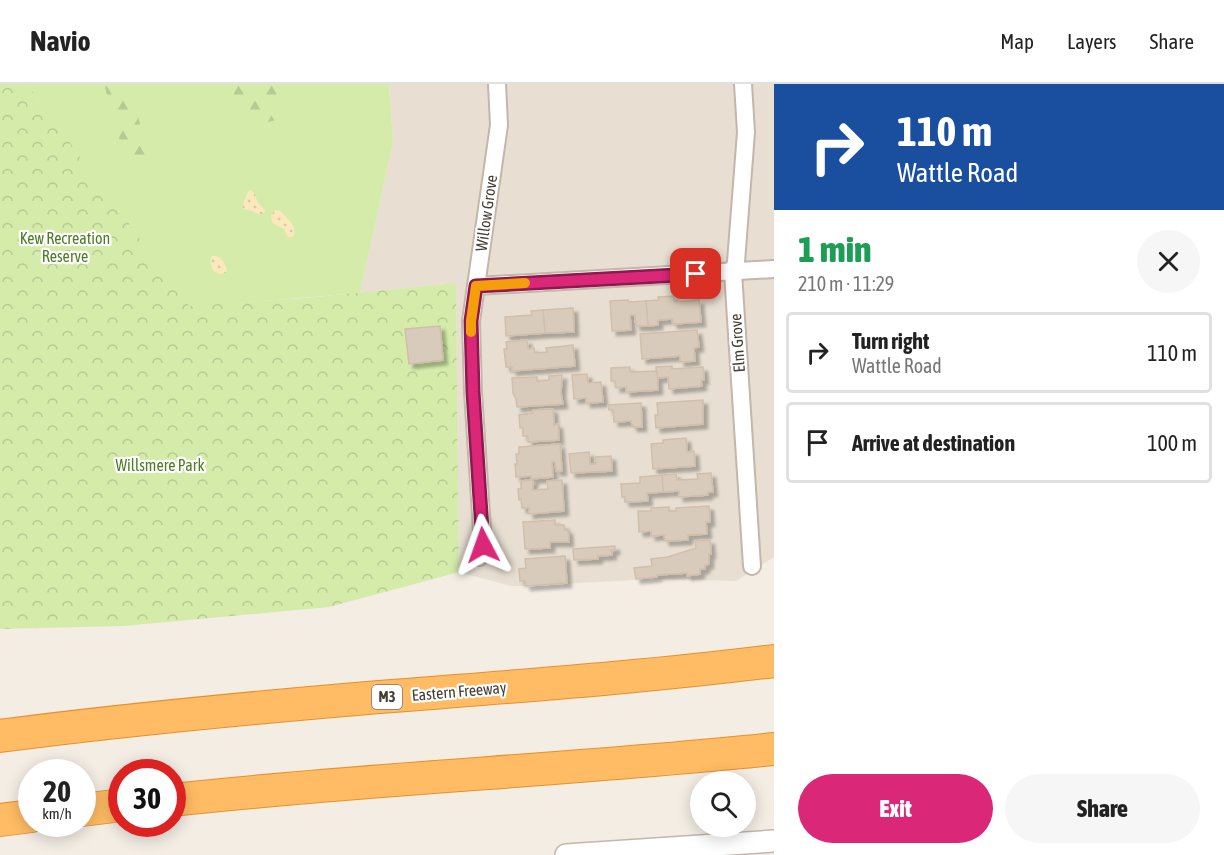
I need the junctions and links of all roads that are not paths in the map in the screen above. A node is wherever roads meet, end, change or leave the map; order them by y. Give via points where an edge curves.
1 (497, 84) edge
2 (743, 84) edge
3 (774, 269) edge
4 (733, 272) junction
5 (476, 286) junction
6 (478, 557) dead end
7 (752, 566) dead end
8 (774, 661) edge
9 (0, 736) edge
10 (774, 750) edge
11 (186, 799) edge
12 (18, 818) edge
13 (0, 820) edge
14 (769, 846) edge
15 (566, 855) edge

1 - 5 street, Willow Grove via 500,125
2 - 4 street, Elm Grove via 746,132
3 - 4 street
4 - 5 street
4 - 7 street, Elm Grove
5 - 6 street, Willow Grove via 471,321 483,545
8 - 9 highway, Eastern Freeway / M3
10 - 11 highway
12 - 13 highway
14 - 15 street

